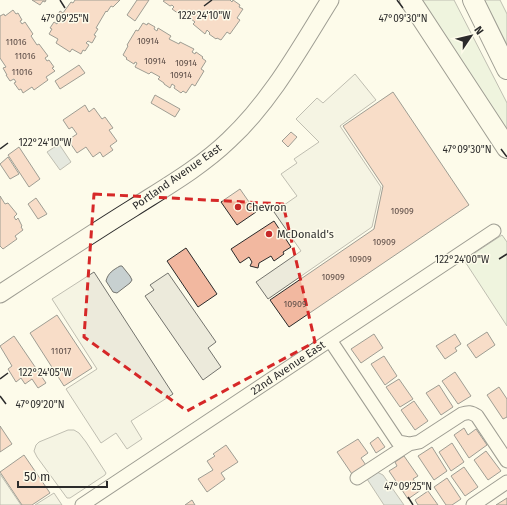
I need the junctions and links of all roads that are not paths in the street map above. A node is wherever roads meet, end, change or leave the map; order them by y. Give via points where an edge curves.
1 (330, 0) edge
2 (473, 0) edge
3 (410, 1) edge
4 (507, 70) edge
5 (507, 148) edge
6 (494, 231) dead end
7 (0, 294) edge
8 (330, 340) junction
9 (409, 444) junction
10 (507, 461) edge
11 (357, 478) dead end
12 (507, 482) edge
13 (82, 505) edge
14 (473, 505) edge

1 - 7 main road, Portland Avenue East via 261,104 224,145 172,183
2 - 4 highway
3 - 5 highway
6 - 8 street, 22nd Avenue East
8 - 9 street via 398,442
8 - 13 street, 22nd Avenue East
9 - 10 street via 419,442 462,414 473,413
9 - 11 street
12 - 14 street

